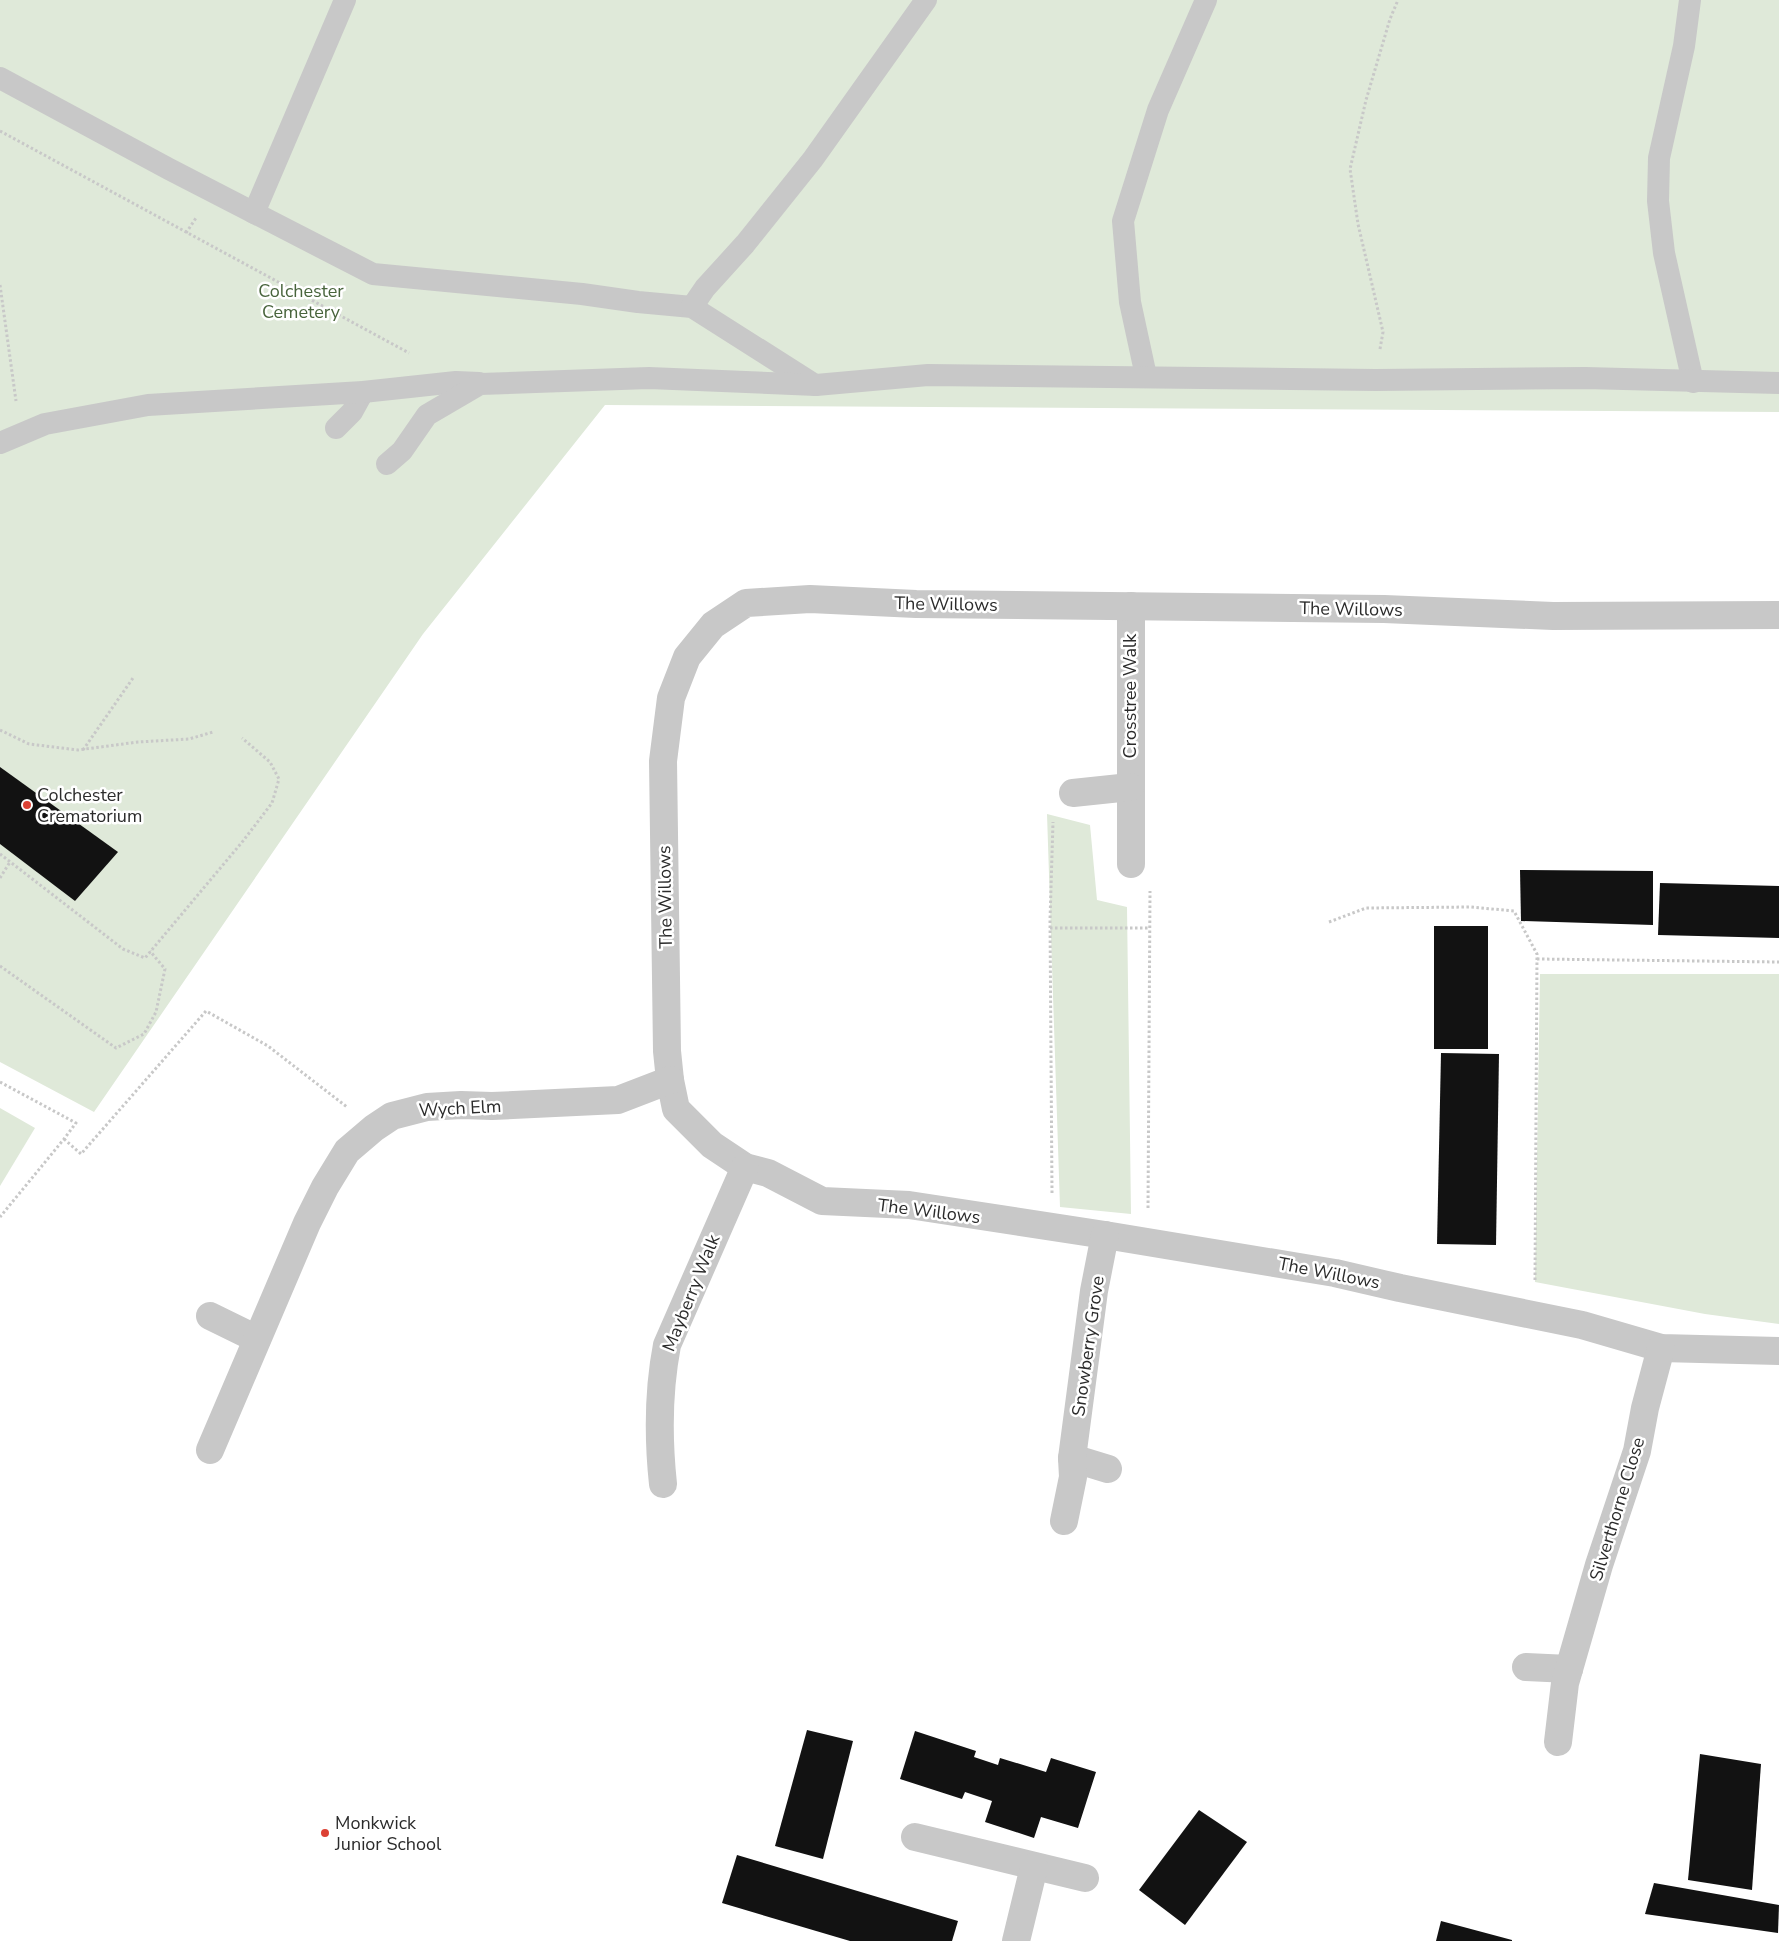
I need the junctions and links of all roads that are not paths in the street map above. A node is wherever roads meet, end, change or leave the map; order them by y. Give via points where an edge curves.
1 (346, 0) edge
2 (926, 0) edge
3 (1206, 0) edge
4 (1690, 0) edge
5 (0, 78) edge
6 (254, 213) junction
7 (692, 307) junction
8 (1146, 376) junction
9 (1693, 382) junction
10 (1779, 383) edge
11 (480, 384) junction
12 (816, 385) junction
13 (363, 392) junction
14 (336, 428) dead end
15 (0, 443) edge
16 (387, 464) dead end
17 (1131, 606) junction
18 (1779, 615) edge
19 (1130, 787) junction
20 (1073, 793) road end
21 (1131, 864) road end
22 (670, 1080) junction
23 (745, 1167) junction
24 (1105, 1235) junction
25 (210, 1316) dead end
26 (258, 1339) junction
27 (1661, 1348) junction
28 (1779, 1351) edge
29 (210, 1450) dead end
30 (1072, 1458) junction
31 (1108, 1469) dead end
32 (663, 1484) dead end
33 (1064, 1521) dead end
34 (1526, 1667) dead end
35 (1569, 1669) junction
36 (1558, 1742) dead end
37 (915, 1837) dead end
38 (1034, 1867) junction
39 (1085, 1878) dead end
40 (1016, 1941) edge

1 - 6 lane
2 - 7 lane via 813,159
3 - 8 lane via 1158,110 1123,221 1130,302
4 - 9 lane via 1684,46 1659,158 1658,201 1664,253
5 - 6 lane
6 - 7 lane via 373,274
7 - 12 lane
8 - 9 lane via 1376,380 1585,378
8 - 12 lane via 928,376
9 - 10 lane
11 - 12 lane via 649,378
11 - 13 lane via 456,382
11 - 16 lane via 427,415 402,451
13 - 14 lane via 352,412
13 - 15 lane via 148,405 45,424
17 - 18 street, The Willows via 1384,609 1552,616
17 - 19 street, Crosstree Walk
17 - 22 street, The Willows via 916,604 810,599 746,602 713,625 687,657 671,698 663,761
19 - 20 street
19 - 21 street, Crosstree Walk
22 - 23 street, The Willows via 676,1109 712,1145
22 - 26 street, Wych Elm via 618,1100 427,1107 392,1116 347,1150 307,1223
23 - 24 street, The Willows via 768,1173 822,1201 908,1205
23 - 32 street, Mayberry Walk via 667,1346 659,1406
24 - 27 street, The Willows via 1335,1273 1582,1325
24 - 30 street, Snowberry Grove via 1094,1291
25 - 26 street
26 - 29 street, Wych Elm
27 - 28 street, The Willows
27 - 35 street, Silverthorne Close via 1637,1451
30 - 31 street
30 - 33 street, Snowberry Grove via 1073,1477
34 - 35 street
35 - 36 street, Silverthorne Close
37 - 38 street
38 - 39 street
38 - 40 street

